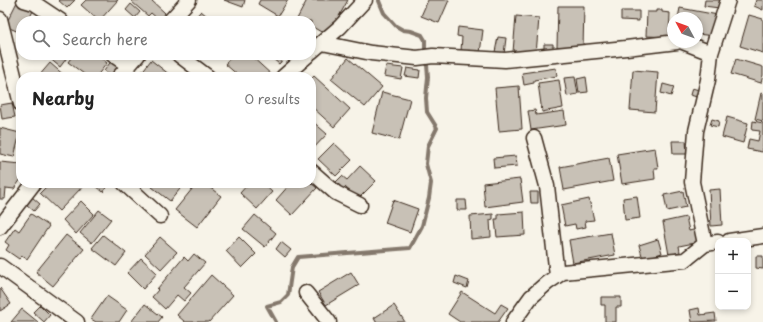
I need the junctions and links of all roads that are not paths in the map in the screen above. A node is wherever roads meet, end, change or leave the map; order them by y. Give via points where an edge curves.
1 (24, 0) edge
2 (189, 0) edge
3 (365, 0) edge
4 (728, 0) edge
5 (54, 16) edge
6 (175, 16) edge
7 (0, 19) edge
8 (322, 43) junction
9 (667, 43) edge
10 (316, 48) edge
11 (698, 48) edge
12 (711, 53) junction
13 (120, 60) edge
14 (133, 60) edge
15 (186, 60) edge
16 (302, 60) edge
17 (128, 65) junction
18 (123, 72) edge
19 (201, 72) edge
20 (289, 72) edge
21 (16, 84) edge
22 (534, 138) dead end
23 (316, 175) edge
24 (30, 188) edge
25 (129, 188) edge
26 (360, 205) dead end
27 (160, 216) dead end
28 (0, 227) edge
29 (763, 236) edge
30 (749, 238) edge
31 (711, 243) edge
32 (0, 266) edge
33 (557, 276) junction
34 (306, 293) dead end
35 (77, 322) edge
36 (329, 322) edge
37 (514, 322) edge

1 - 5 street via 34,3
2 - 6 street
3 - 8 street
4 - 12 street
7 - 21 street
8 - 9 street via 372,53 417,58 433,56 505,60
8 - 10 street
11 - 12 street
12 - 31 street via 708,80 696,131 692,182
13 - 17 street
14 - 17 street
15 - 19 street
16 - 20 street
17 - 18 street
22 - 33 street via 547,186
23 - 26 street via 336,193
24 - 28 street
25 - 27 street
29 - 30 street
31 - 33 street via 685,260 563,272
32 - 35 street
33 - 37 street via 531,297
34 - 36 street

